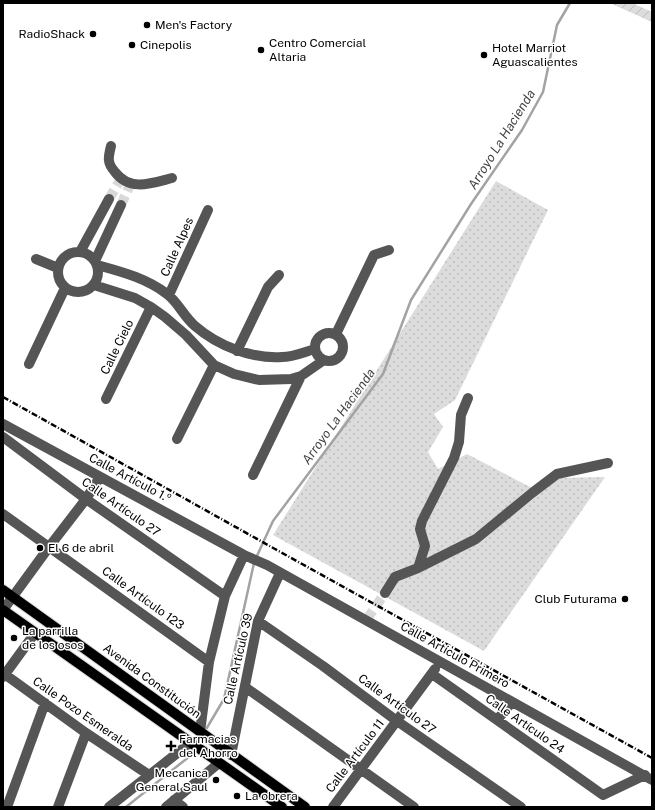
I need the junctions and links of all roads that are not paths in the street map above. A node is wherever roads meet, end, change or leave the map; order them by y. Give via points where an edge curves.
1 (110, 150) dead end
2 (172, 178) dead end
3 (109, 199) tunnel mouth
4 (120, 205) tunnel mouth
5 (208, 210) dead end
6 (389, 250) dead end
7 (80, 252) junction
8 (36, 260) dead end
9 (96, 263) junction
10 (58, 268) junction
11 (279, 275) dead end
12 (94, 285) junction
13 (66, 288) junction
14 (169, 295) junction
15 (150, 307) junction
16 (195, 326) junction
17 (336, 334) junction
18 (186, 335) junction
19 (315, 349) junction
20 (237, 351) junction
21 (324, 360) junction
22 (29, 364) dead end
23 (214, 365) junction
24 (301, 376) junction
25 (468, 398) dead end
26 (106, 399) dead end
27 (3, 424) edge
28 (3, 438) edge
29 (177, 439) dead end
30 (608, 463) dead end
31 (253, 475) dead end
32 (100, 477) junction
33 (86, 498) junction
34 (3, 514) edge
35 (49, 547) junction
36 (248, 557) junction
37 (418, 568) junction
38 (280, 573) junction
39 (3, 590) edge
40 (385, 593) tunnel mouth
41 (225, 596) junction
42 (13, 597) junction
43 (3, 610) edge
44 (258, 621) junction
45 (35, 633) junction
46 (209, 662) junction
47 (440, 662) junction
48 (3, 674) edge
49 (432, 674) junction
50 (245, 687) junction
51 (512, 702) junction
52 (45, 703) junction
53 (497, 720) junction
54 (397, 721) junction
55 (86, 733) junction
56 (202, 733) junction
57 (192, 744) junction
58 (231, 754) junction
59 (217, 761) junction
60 (362, 768) junction
61 (149, 775) junction
62 (648, 778) edge
63 (174, 800) junction
64 (7, 807) edge
65 (58, 807) edge
66 (109, 807) edge
67 (166, 807) edge
68 (183, 807) edge
69 (282, 807) edge
70 (305, 807) edge
71 (333, 807) edge
72 (414, 807) edge
73 (521, 807) edge

1 - 2 street via 109,165 119,181 129,186
3 - 7 street
4 - 9 street
5 - 14 street, Calle Alpes
6 - 17 street via 374,254
7 - 9 street via 86,253
7 - 10 street via 66,256
8 - 10 street
9 - 12 street via 98,272
9 - 14 street via 153,284
10 - 13 street via 60,282
11 - 20 street via 268,288
12 - 13 street via 77,292
12 - 15 street via 135,298
13 - 22 street
14 - 16 street
15 - 18 street
15 - 26 street, Calle Cielo
16 - 18 street
16 - 20 street
17 - 19 street via 323,334 316,340
17 - 21 street via 342,341 343,350 334,361
18 - 23 street
19 - 20 street via 284,357 263,357
19 - 21 street via 316,354
21 - 24 street
23 - 24 street via 234,374 260,380 291,379
23 - 29 street
24 - 31 street
25 - 37 street via 461,415 459,442 454,458 422,521 420,529 425,546
27 - 32 street, Calle Artículo 1.º
28 - 33 street, Calle Artículo 27
30 - 37 street via 557,474 476,539
32 - 33 street
32 - 36 street, Calle Artículo 1.º
33 - 35 street
33 - 41 street, Calle Artículo 27
34 - 35 street, Calle Artículo 123
35 - 42 street
35 - 46 street, Calle Artículo 123
36 - 38 street, Calle Artículo Primero
36 - 41 street, Calle Artículo 39
37 - 40 street via 395,577
38 - 44 street, Calle Artículo 39
38 - 47 street, Calle Artículo Primero
39 - 42 main road, Avenida Constitución
41 - 46 street, Calle Artículo 39
42 - 43 street
42 - 56 main road, Avenida Constitución
43 - 45 main road
44 - 50 street, Calle Artículo 39
44 - 54 street, Calle Artículo 27
45 - 48 street
45 - 57 main road
46 - 56 street, Calle Artículo 39
47 - 49 street, Calle Artículo 11
47 - 51 street, Calle Artículo Primero
48 - 52 street, Calle Pozo Esmeralda
49 - 53 street, Calle Artículo 24
49 - 54 street, Calle Artículo 11
50 - 58 street, Calle Artículo 39
50 - 60 street
51 - 53 street
51 - 62 street, Calle Artículo Primero
52 - 55 street, Calle Pozo Esmeralda
52 - 64 street
53 - 62 street, Calle Artículo 24 via 603,795
54 - 60 street, Calle Artículo 11
54 - 73 street, Calle Artículo 27
55 - 61 street, Calle Pozo Esmeralda
55 - 65 street
56 - 58 main road, Avenida Constitución
57 - 59 main road
57 - 61 street
58 - 70 main road, Avenida Constitución
59 - 63 street
59 - 69 main road
60 - 71 street, Calle Artículo 11
60 - 72 street
61 - 66 street
63 - 67 street
63 - 68 street

